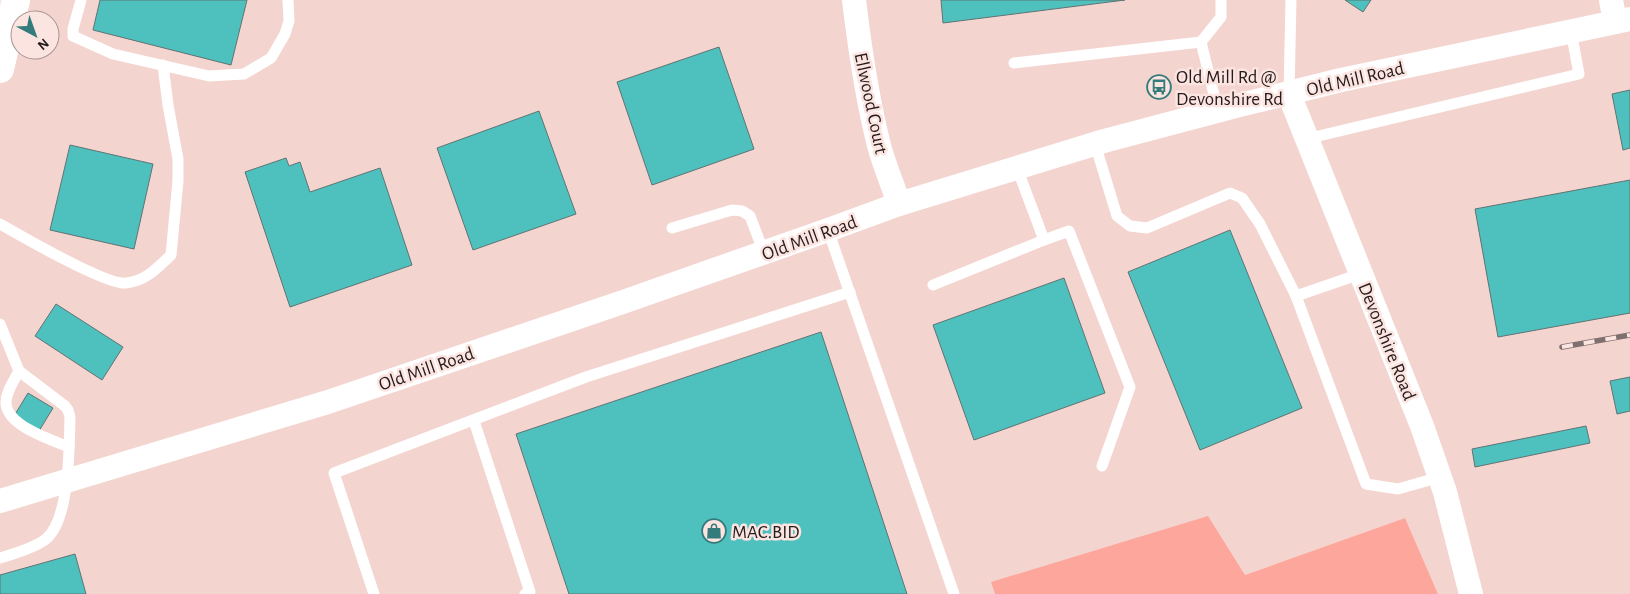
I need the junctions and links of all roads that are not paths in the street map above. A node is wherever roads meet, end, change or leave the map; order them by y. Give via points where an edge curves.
1 (16, 0) edge
2 (81, 0) edge
3 (288, 0) edge
4 (854, 0) edge
5 (1221, 0) edge
6 (1291, 0) edge
7 (1619, 14) edge
8 (1571, 31) junction
9 (1202, 42) junction
10 (1014, 63) dead end
11 (163, 65) junction
12 (0, 69) edge
13 (1289, 94) junction
14 (1218, 110) junction
15 (1306, 139) junction
16 (1095, 144) junction
17 (1018, 168) junction
18 (899, 204) junction
19 (0, 224) edge
20 (672, 228) dead end
21 (828, 230) junction
22 (1044, 240) junction
23 (764, 253) junction
24 (1360, 274) junction
25 (933, 285) dead end
26 (850, 292) junction
27 (1296, 296) junction
28 (0, 324) edge
29 (19, 371) junction
30 (474, 421) junction
31 (69, 447) junction
32 (1102, 466) dead end
33 (1440, 477) junction
34 (68, 481) junction
35 (0, 501) edge
36 (0, 558) edge
37 (374, 594) edge
38 (525, 594) edge
39 (954, 594) edge
40 (1471, 594) edge

1 - 12 street
2 - 11 lane via 74,36 113,54
3 - 11 lane via 289,21 285,34 270,58 244,74 209,76
4 - 18 street, Ellwood Court via 870,111
5 - 9 lane via 1221,18
6 - 13 lane
7 - 8 street, Old Mill Road
8 - 13 street, Old Mill Road
8 - 15 lane via 1579,74
9 - 10 lane
9 - 14 lane
11 - 19 lane via 178,159 171,255 147,277 124,284 98,276
13 - 14 street, Old Mill Road
13 - 15 street, Devonshire Road
14 - 16 street, Old Mill Road
15 - 24 street, Devonshire Road
16 - 17 street, Old Mill Road
16 - 27 lane via 1117,216 1130,226 1146,228 1230,193 1242,198 1260,224
17 - 18 street, Old Mill Road
17 - 22 lane
18 - 21 street, Old Mill Road
20 - 23 lane via 732,210 742,211 750,216
21 - 23 street, Old Mill Road
21 - 26 lane
22 - 25 lane
22 - 32 lane via 1069,231 1130,387
23 - 34 street, Old Mill Road via 328,402
24 - 27 lane
24 - 33 street, Devonshire Road
26 - 30 lane via 586,377
26 - 39 lane
27 - 33 lane via 1366,484 1398,489
28 - 29 lane
29 - 31 lane via 68,410
29 - 31 lane via 7,395 8,414 23,426
30 - 37 lane via 334,473
30 - 38 lane via 530,592
31 - 34 lane
33 - 40 street, Devonshire Road
34 - 35 street, Old Mill Road
34 - 36 lane via 54,531 45,540

